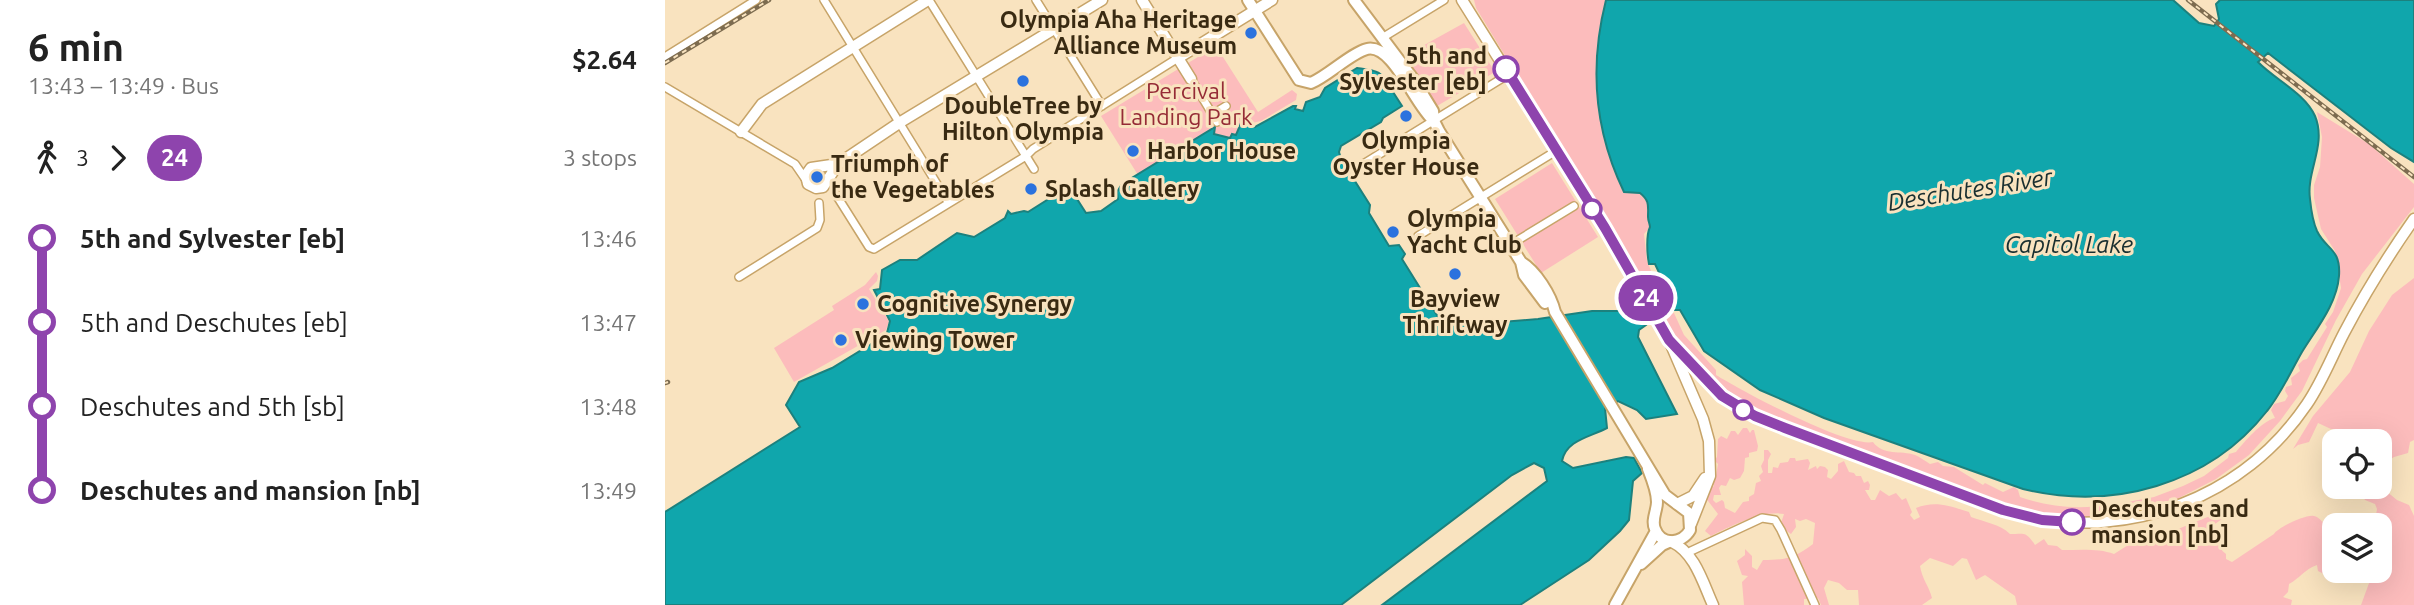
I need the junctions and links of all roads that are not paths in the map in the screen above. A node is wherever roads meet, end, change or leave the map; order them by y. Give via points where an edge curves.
1 (757, 0) edge
2 (824, 0) edge
3 (929, 0) edge
4 (1036, 0) edge
5 (1102, 0) edge
6 (1142, 0) edge
7 (1248, 0) edge
8 (1272, 0) edge
9 (1354, 0) edge
10 (1444, 0) edge
11 (1462, 0) edge
12 (1255, 11) junction
13 (1372, 26) junction
14 (1054, 30) junction
15 (1382, 38) junction
16 (853, 48) junction
17 (1367, 49) junction
18 (665, 57) edge
19 (1178, 58) junction
20 (1509, 74) junction
21 (976, 76) junction
22 (1191, 79) joint
23 (665, 87) edge
24 (1102, 106) junction
25 (1226, 106) dead end
26 (1434, 121) junction
27 (899, 123) junction
28 (741, 132) junction
29 (1556, 151) junction
30 (1026, 156) junction
31 (1365, 163) dead end
32 (795, 164) junction
33 (838, 164) junction
34 (817, 166) junction
35 (1034, 169) dead end
36 (828, 178) junction
37 (806, 181) junction
38 (835, 193) dead end
39 (1481, 198) junction
40 (948, 202) junction
41 (818, 203) dead end
42 (1574, 206) dead end
43 (2414, 219) edge
44 (1418, 236) dead end
45 (1510, 245) junction
46 (739, 277) dead end
47 (1669, 340) junction
48 (1711, 465) junction
49 (1667, 504) junction
50 (1691, 527) junction
51 (1656, 531) junction
52 (1671, 541) junction
53 (1692, 556) junction
54 (1638, 566) junction
55 (1615, 605) edge
56 (1713, 605) edge
57 (1815, 605) edge

1 - 18 street
2 - 16 street
3 - 16 street
3 - 21 street
4 - 14 street
5 - 14 street
6 - 19 street
7 - 12 main road
8 - 12 street
9 - 13 main road
10 - 15 street
11 - 20 street
12 - 17 main road via 1304,82 1316,81
12 - 19 street
13 - 15 main road
13 - 17 main road via 1374,36
14 - 21 street
14 - 24 street
15 - 26 main road via 1427,100
16 - 27 street
16 - 28 street via 762,104
17 - 26 main road via 1389,57 1424,114
19 - 22 street
19 - 24 street
20 - 26 street
20 - 29 street
21 - 27 street
21 - 30 street
22 - 25 street via 1215,118
23 - 28 street
24 - 30 street
26 - 31 street
26 - 39 main road
27 - 33 street
27 - 40 street
28 - 32 street
29 - 39 street
29 - 47 street
30 - 35 street
30 - 40 street
32 - 34 street
32 - 37 street
33 - 34 street
33 - 36 street
34 - 36 street via 825,169
34 - 37 street via 807,172
36 - 37 street via 820,188
38 - 40 street via 874,249
39 - 44 street
39 - 45 main road
41 - 46 street via 817,228
42 - 45 street
43 - 47 street via 2370,284 2309,401 2276,442 2216,490 2171,509 2119,520 2062,522 2022,516 1755,416 1722,396
45 - 49 main road via 1533,273
47 - 48 street via 1707,430
48 - 49 street via 1693,496
48 - 50 street via 1709,483
49 - 50 main road via 1689,513
49 - 51 main road via 1654,525
50 - 52 main road via 1683,539
50 - 53 street
51 - 52 main road
51 - 54 main road
52 - 53 street
52 - 54 main road
53 - 56 street
53 - 57 street via 1762,518 1775,520
54 - 55 main road

